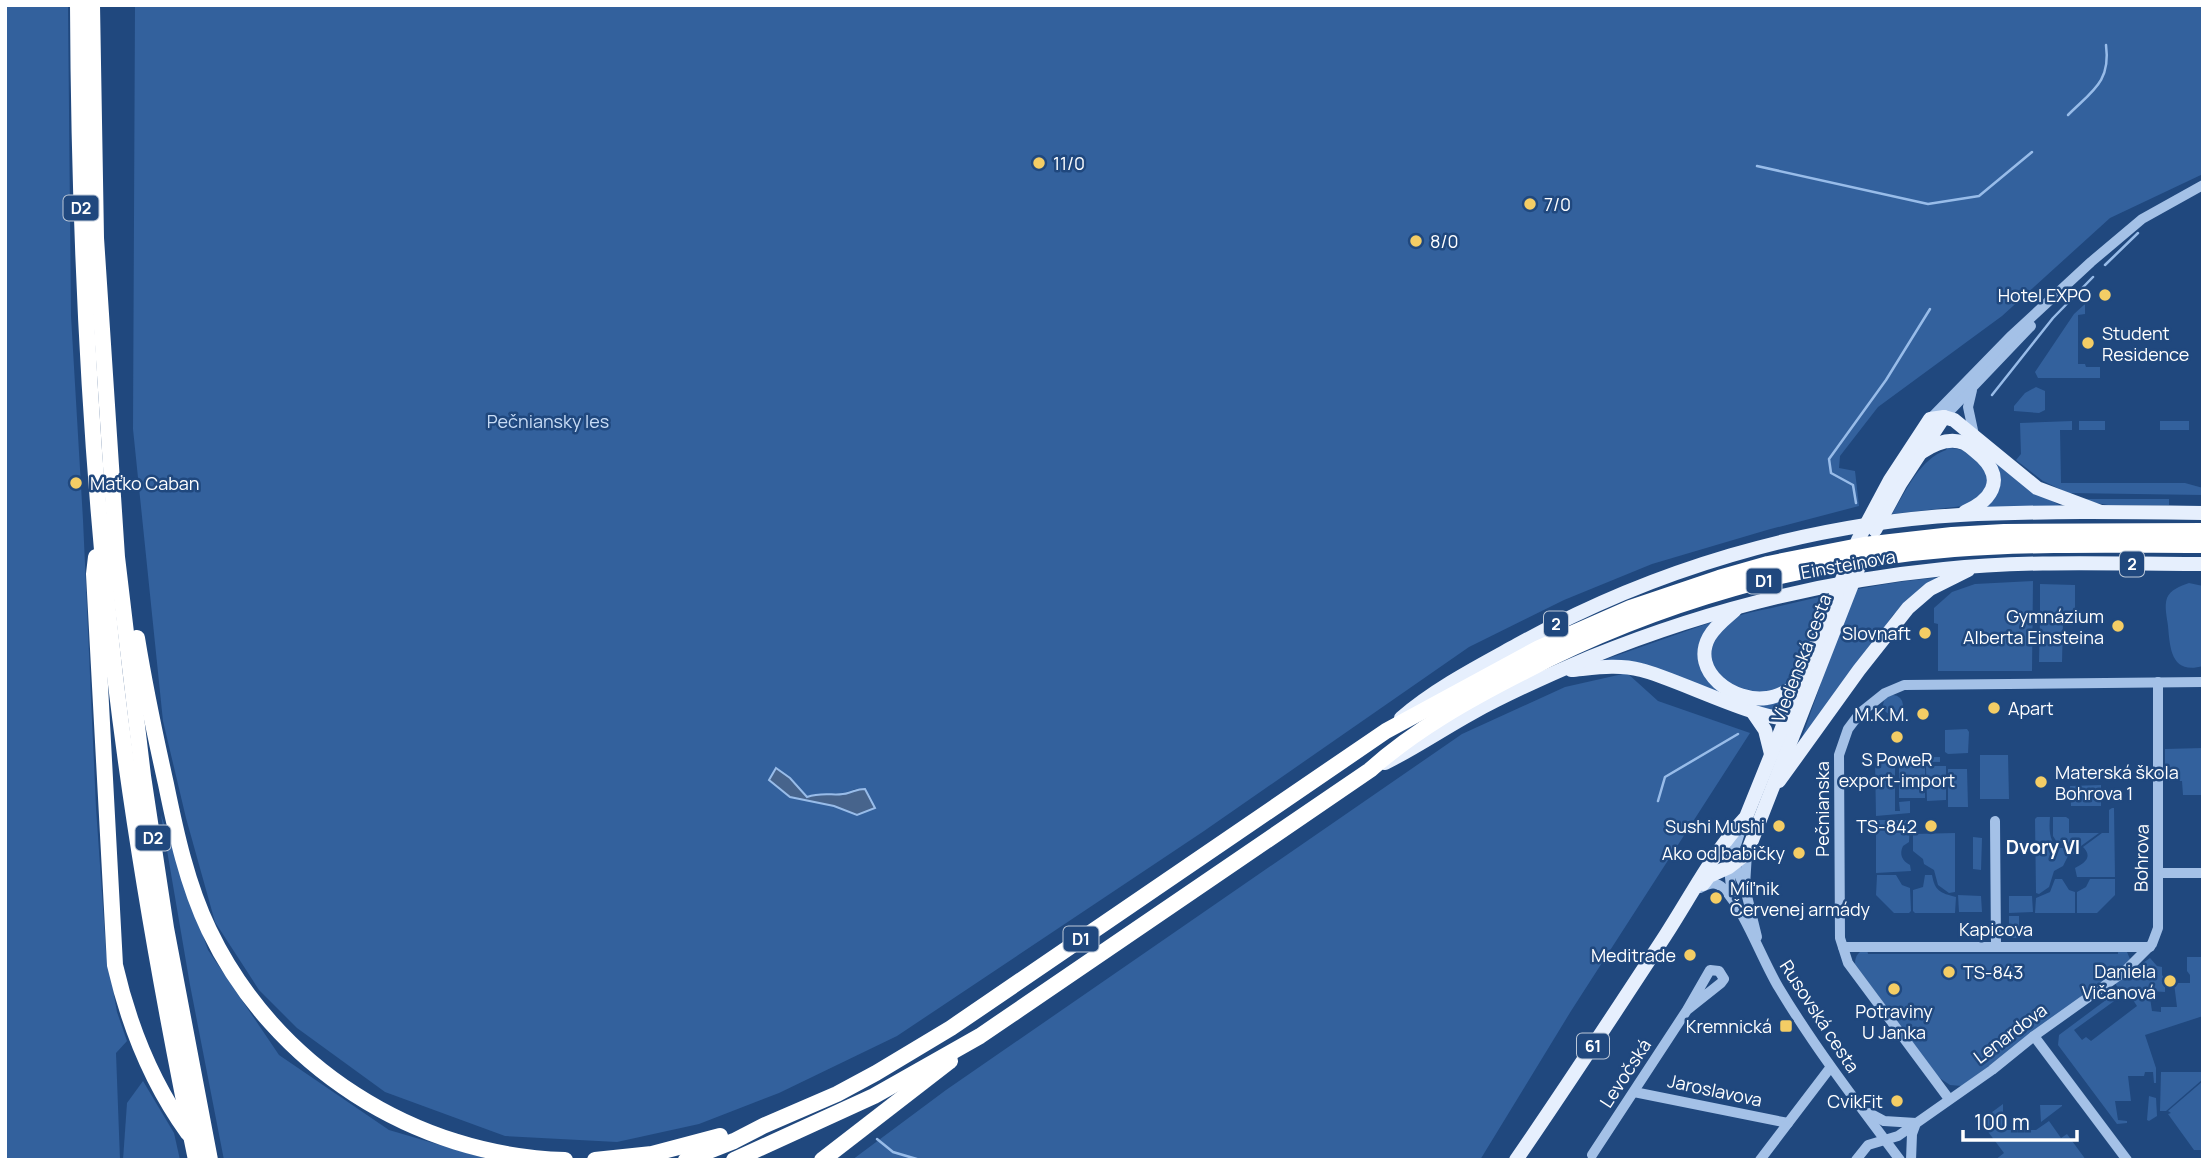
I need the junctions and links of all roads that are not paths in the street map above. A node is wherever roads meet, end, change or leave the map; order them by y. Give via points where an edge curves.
1 (78, 5) edge
2 (92, 5) edge
3 (2203, 185) edge
4 (2059, 293) junction
5 (1973, 387) junction
6 (1939, 414) junction
7 (1969, 439) junction
8 (1920, 453) junction
9 (1895, 482) junction
10 (2101, 512) junction
11 (2203, 513) edge
12 (113, 514) junction
13 (1958, 515) junction
14 (100, 529) junction
15 (2203, 531) edge
16 (2203, 545) edge
17 (2203, 564) edge
18 (1976, 566) junction
19 (1739, 607) junction
20 (1825, 634) junction
21 (1559, 671) junction
22 (2158, 682) junction
23 (2203, 682) edge
24 (1797, 686) junction
25 (1801, 710) junction
26 (1752, 711) junction
27 (1784, 719) junction
28 (1386, 731) junction
29 (1770, 754) junction
30 (1370, 770) junction
31 (1768, 796) junction
32 (1746, 817) junction
33 (1995, 821) dead end
34 (1747, 853) junction
35 (1732, 863) junction
36 (2158, 873) junction
37 (2203, 873) edge
38 (1701, 881) junction
39 (1745, 888) junction
40 (1732, 899) junction
41 (1996, 946) junction
42 (1843, 947) junction
43 (2150, 947) junction
44 (1762, 957) junction
45 (1687, 1010) dead end
46 (979, 1036) junction
47 (2034, 1036) junction
48 (1830, 1068) junction
49 (1634, 1092) junction
50 (1949, 1099) junction
51 (1860, 1107) junction
52 (1788, 1123) junction
53 (1916, 1123) junction
54 (763, 1126) junction
55 (1886, 1139) junction
56 (1593, 1158) edge
57 (196, 1160) edge
58 (210, 1160) edge
59 (565, 1160) edge
60 (594, 1160) edge
61 (686, 1160) edge
62 (734, 1160) edge
63 (822, 1160) edge
64 (1516, 1160) edge
65 (1760, 1160) edge
66 (1856, 1160) edge
67 (1900, 1160) edge
68 (1911, 1160) edge
69 (2127, 1160) edge

1 - 14 highway, D2 via 82,238
2 - 12 highway, D2 via 96,238
3 - 4 street, Viedenská cesta via 2142,219
4 - 5 street, Viedenská cesta
4 - 6 street, Viedenská cesta via 2010,337
5 - 6 street, Viedenská cesta
5 - 7 street
6 - 7 main road, 2 via 1948,427
6 - 8 main road, Viedenská cesta / 61
6 - 9 main road, Viedenská cesta / 61
7 - 8 main road via 1942,442
7 - 10 main road via 2037,488
7 - 13 main road, 2 via 1992,470 1992,491 1984,502
8 - 9 main road, Viedenská cesta / 61
9 - 20 main road, Viedenská cesta / 61 via 1858,540
10 - 11 main road, Einsteinova / 2
10 - 13 main road, Einsteinova / 2
12 - 58 highway, D2 via 143,776
12 - 59 highway via 182,853 209,931 249,997 278,1032 319,1069 387,1114 460,1143
13 - 28 main road, Einsteinova / 2 via 1802,538 1660,579 1572,615 1519,643 1420,702
14 - 57 highway, D2 via 130,788
14 - 58 highway via 94,574 116,965 145,1060 167,1103
15 - 28 highway, D1 via 1952,535 1864,545 1768,564 1676,592 1583,628
16 - 30 highway, D1 via 1953,549 1819,568 1724,591 1635,621 1544,661 1400,744
17 - 18 main road, Einsteinova / 2
18 - 19 main road, Einsteinova / 2 via 1853,581
18 - 31 main road, 2 via 1936,586 1908,608
19 - 21 main road, Einsteinova / 2
19 - 24 main road, 2 via 1708,639 1704,657 1711,675 1725,688 1754,698 1779,695
20 - 24 main road, Viedenská cesta / 61
20 - 25 main road, Viedenská cesta / 61
21 - 26 main road, 2 via 1632,668
21 - 30 main road, Einsteinova / 2
22 - 23 street, Pečnianska
22 - 36 street, Bohrova
22 - 42 street, Pečnianska via 1904,685 1869,704 1847,729 1839,755
24 - 27 main road, Viedenská cesta / 61
25 - 27 main road
25 - 31 main road, Viedenská cesta / 61
26 - 27 main road, 2
26 - 29 main road via 1765,730
27 - 29 main road, Viedenská cesta / 61
28 - 54 highway, D1 via 912,1052 837,1094
29 - 32 main road, Viedenská cesta / 61
30 - 46 highway, D1
31 - 34 main road, Viedenská cesta / 61
32 - 35 street, Rusovská cesta
32 - 38 main road, Viedenská cesta / 61
33 - 41 street
34 - 35 main road, Viedenská cesta / 61
34 - 39 street, Rusovská cesta
35 - 38 main road, Viedenská cesta / 61
35 - 39 street, Rusovská cesta
35 - 40 street, Rusovská cesta
36 - 37 street
36 - 43 street, Bohrova via 2158,928
38 - 40 street via 1717,884
38 - 64 main road, Viedenská cesta / 61
39 - 44 street, Rusovská cesta
40 - 44 street, Rusovská cesta
41 - 42 street, Kapicova
41 - 43 street, Kapicova
42 - 50 street, Pečnianska via 1850,966
43 - 47 street, Lenardova
44 - 48 street, Rusovská cesta
45 - 49 street, Levočská
46 - 62 highway via 874,1096
46 - 63 highway
47 - 50 street, Lenardova
47 - 69 street
48 - 51 street, Rusovská cesta
48 - 52 street
49 - 52 street, Jaroslavova
49 - 56 street, Levočská
50 - 53 street, Lenardova
51 - 53 street via 1884,1121
51 - 55 street, Rusovská cesta
52 - 65 street
53 - 55 street, Lenardova
53 - 68 street
54 - 60 highway via 666,1151
54 - 61 highway
55 - 66 street, Lenardova via 1868,1145
55 - 67 street, Rusovská cesta

